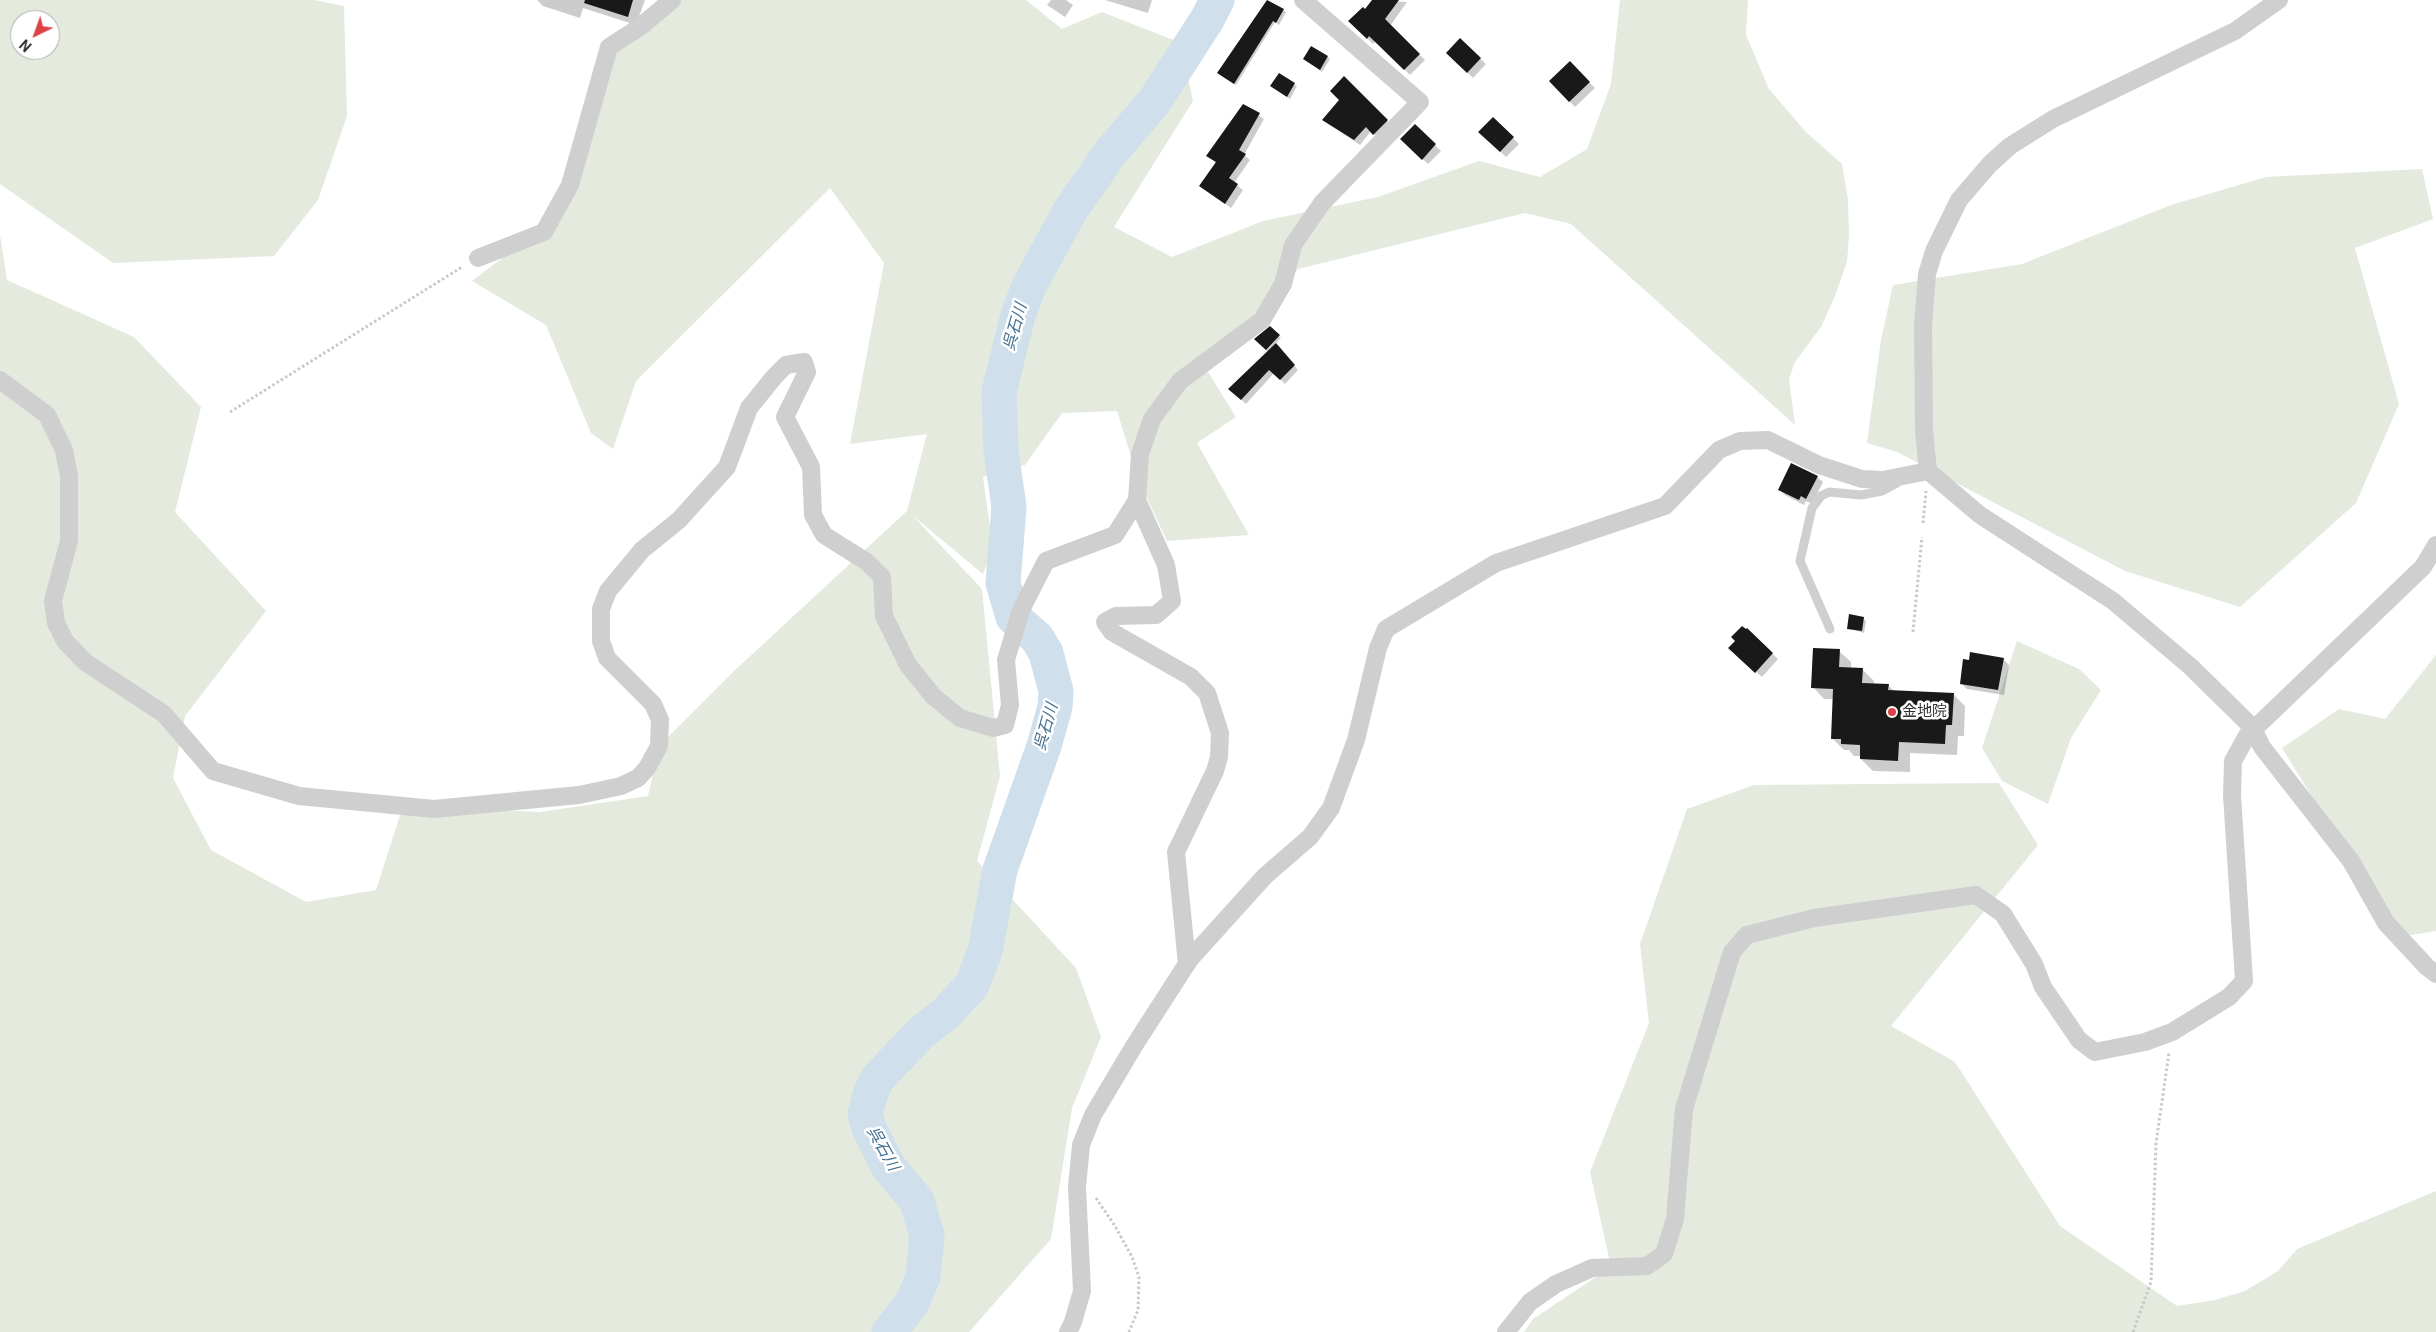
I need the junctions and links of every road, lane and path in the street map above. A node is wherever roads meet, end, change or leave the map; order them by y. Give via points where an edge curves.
1 (672, 0) edge
2 (1303, 0) edge
3 (2279, 0) edge
4 (478, 258) joint
5 (0, 380) edge
6 (230, 412) dead end
7 (1928, 471) junction
8 (1908, 476) junction
9 (1137, 500) junction
10 (1923, 523) dead end
11 (1922, 537) dead end
12 (2436, 545) edge
13 (1830, 630) dead end
14 (1913, 632) dead end
15 (2252, 729) junction
16 (1187, 964) junction
17 (2436, 974) edge
18 (2172, 1032) junction
19 (1078, 1172) junction
20 (1068, 1332) edge
21 (1129, 1332) edge
22 (1506, 1332) edge
23 (2133, 1332) edge

1 - 4 street via 640,27 609,47 570,185 544,232
2 - 9 street via 1420,102 1322,203 1293,245 1283,284 1262,320 1180,381 1152,419 1140,454
3 - 7 street via 2235,31 2053,118 2010,146 1960,200 1934,251 1927,274 1923,325 1924,430
4 - 6 path
5 - 9 street via 47,415 64,450 69,476 69,541 53,601 56,623 65,641 86,662 164,714 212,771 308,797 434,809 579,795 621,786 638,778 659,746 660,720 653,704 607,658 601,641 601,609 608,591 642,550 679,520 727,467 749,408 786,364 804,362 807,372 785,417 811,467 814,515 824,535 867,562 882,577 884,616 908,665 934,697 960,718 993,728 1005,725 1010,705 1006,660 1022,610 1046,562 1115,535
7 - 8 street
7 - 10 path
7 - 15 street via 1980,515 2113,601 2191,667
8 - 13 lane via 1882,491 1861,495 1828,492 1812,508 1800,561
8 - 16 street via 1862,479 1819,465 1768,440 1740,441 1720,450 1666,506 1496,563 1408,614 1386,629 1378,648 1356,740 1331,808 1310,837 1265,876
9 - 16 street via 1166,565 1172,601 1156,615 1116,616 1105,622 1112,632 1207,693 1220,733 1214,770 1176,852
11 - 14 path
12 - 15 street via 2423,567
15 - 17 street via 2262,747 2351,860 2386,922
15 - 18 street via 2233,761 2232,795 2244,981 2229,997
16 - 19 street via 1093,1115 1081,1145
18 - 22 street via 2145,1042 2095,1052 2079,1040 2048,994 2034,964 2003,914 1976,895 1814,918 1748,935 1732,952 1684,1109 1675,1219 1664,1254 1647,1266 1592,1268 1556,1284 1530,1302
18 - 23 path via 2156,1143 2151,1282
19 - 20 street via 1082,1291
19 - 21 path via 1115,1226 1139,1277 1138,1310

